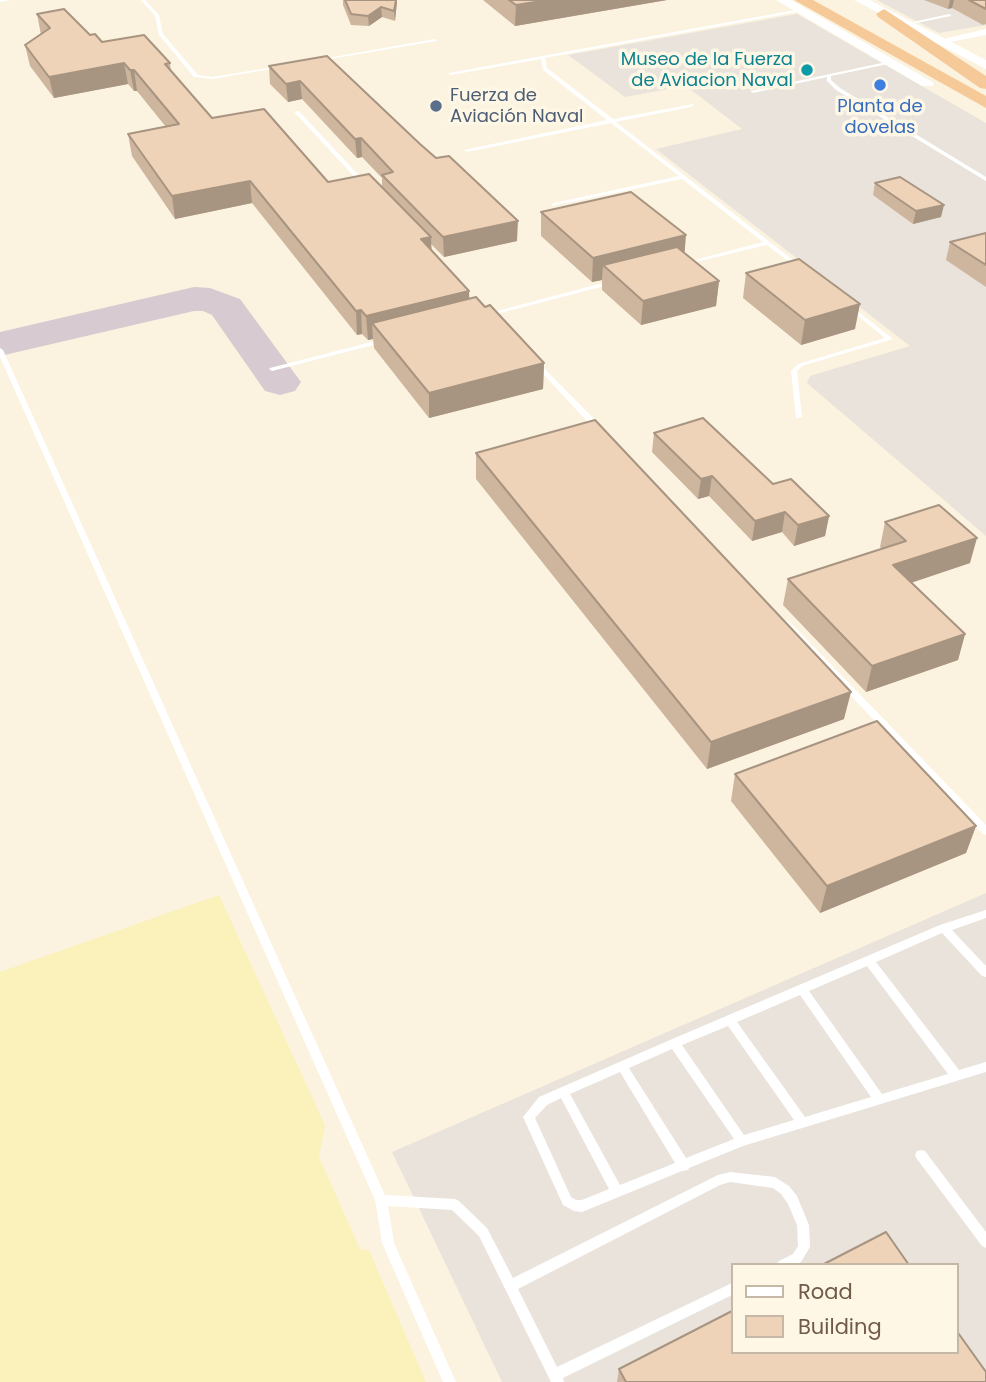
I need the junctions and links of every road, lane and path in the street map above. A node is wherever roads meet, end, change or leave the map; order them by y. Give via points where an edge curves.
1 (9, 0) edge
2 (143, 0) edge
3 (782, 0) edge
4 (825, 0) edge
5 (860, 0) edge
6 (0, 1) edge
7 (801, 5) edge
8 (884, 14) junction
9 (949, 15) dead end
10 (906, 24) junction
11 (986, 32) edge
12 (435, 40) dead end
13 (940, 41) junction
14 (543, 58) junction
15 (313, 61) edge
16 (891, 62) junction
17 (986, 65) edge
18 (286, 66) edge
19 (451, 74) dead end
20 (830, 75) junction
21 (927, 83) joint
22 (986, 86) edge
23 (753, 91) dead end
24 (986, 103) edge
25 (691, 105) dead end
26 (986, 109) edge
27 (297, 113) dead end
28 (611, 121) junction
29 (467, 150) dead end
30 (683, 177) junction
31 (986, 179) edge
32 (369, 188) edge
33 (554, 205) dead end
34 (768, 243) junction
35 (678, 266) edge
36 (806, 273) edge
37 (627, 279) edge
38 (480, 304) edge
39 (847, 305) edge
40 (489, 314) junction
41 (476, 317) edge
42 (499, 324) edge
43 (395, 338) edge
44 (0, 350) edge
45 (527, 354) edge
46 (272, 369) dead end
47 (798, 417) dead end
48 (604, 433) edge
49 (776, 612) edge
50 (986, 831) edge
51 (986, 914) edge
52 (944, 928) junction
53 (869, 961) junction
54 (986, 974) edge
55 (802, 989) junction
56 (730, 1020) junction
57 (674, 1043) junction
58 (622, 1066) junction
59 (986, 1067) edge
60 (956, 1075) junction
61 (563, 1091) junction
62 (879, 1099) junction
63 (801, 1121) junction
64 (742, 1141) junction
65 (920, 1155) dead end
66 (684, 1166) junction
67 (617, 1192) junction
68 (381, 1200) junction
69 (986, 1242) edge
70 (787, 1263) edge
71 (510, 1286) junction
72 (730, 1290) edge
73 (557, 1379) edge
74 (450, 1382) edge

1 - 6 lane
2 - 18 lane via 157,16 161,34 196,76 213,78
3 - 7 main road
4 - 22 highway
5 - 8 main road
7 - 14 lane
7 - 16 main road
7 - 24 highway
8 - 10 main road
8 - 22 highway
9 - 10 lane
10 - 13 main road
11 - 13 street
12 - 15 lane
13 - 17 main road
14 - 19 lane
14 - 28 lane via 545,69
16 - 20 lane
16 - 21 main road
20 - 23 lane
20 - 31 lane via 838,89
21 - 26 highway
25 - 28 lane
27 - 32 lane
28 - 29 lane
28 - 30 lane
30 - 33 lane
30 - 34 lane
34 - 35 lane
34 - 36 lane
37 - 40 lane
38 - 40 lane
39 - 47 lane via 890,339 800,365 794,371
40 - 41 lane
40 - 42 lane
43 - 46 lane
44 - 68 lane
45 - 48 lane
49 - 50 lane
51 - 52 lane
52 - 53 lane
52 - 54 lane
53 - 55 lane
53 - 60 lane
55 - 56 lane
55 - 62 lane
56 - 57 lane
56 - 63 lane
57 - 58 lane
57 - 64 lane
58 - 61 lane
58 - 66 lane
59 - 60 lane
60 - 62 lane
61 - 67 lane
61 - 67 lane via 543,1101 529,1117 568,1200 582,1206
62 - 63 lane
63 - 64 lane
64 - 66 lane
65 - 69 lane
66 - 67 lane
68 - 71 lane via 455,1205 484,1232
68 - 74 lane via 388,1243
70 - 71 lane via 804,1247 803,1226 793,1200 775,1183 730,1177
71 - 73 lane
72 - 73 lane

